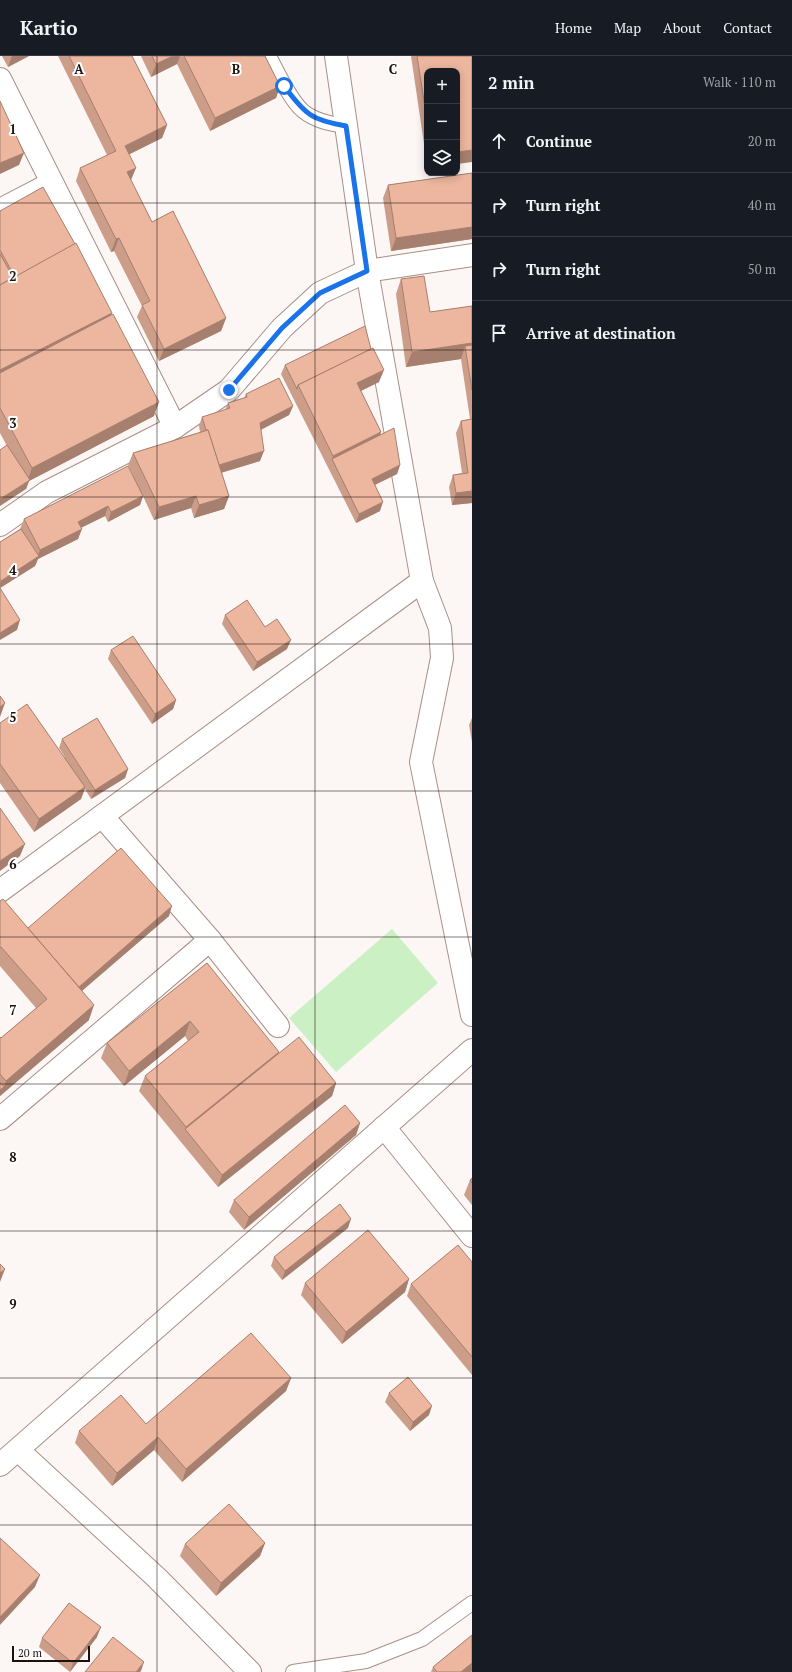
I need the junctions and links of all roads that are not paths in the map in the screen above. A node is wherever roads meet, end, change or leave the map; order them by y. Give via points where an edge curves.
1 (269, 56) edge
2 (336, 56) edge
3 (0, 79) edge
4 (346, 126) junction
5 (52, 183) junction
6 (0, 210) edge
7 (472, 255) edge
8 (367, 271) junction
9 (175, 427) junction
10 (0, 525) edge
11 (422, 581) junction
12 (102, 816) junction
13 (0, 891) edge
14 (210, 940) junction
15 (472, 1015) edge
16 (278, 1026) dead end
17 (472, 1050) edge
18 (0, 1119) edge
19 (384, 1127) junction
20 (472, 1236) edge
21 (18, 1450) junction
22 (0, 1465) edge
23 (472, 1603) edge
24 (250, 1672) edge
25 (293, 1672) edge

1 - 4 lane via 284,86 303,111 326,123
2 - 4 street
3 - 5 street
4 - 8 street
5 - 6 street
5 - 9 street
7 - 8 street
8 - 9 street via 320,293 282,328 229,390
8 - 11 street
9 - 10 street via 47,492
11 - 12 street
11 - 15 street via 440,628 442,658 421,762
12 - 13 street
12 - 14 street
14 - 16 street
14 - 18 street
17 - 19 street
19 - 20 street
19 - 21 street
21 - 22 street
21 - 24 street via 157,1578
23 - 25 lane via 422,1639 366,1661

